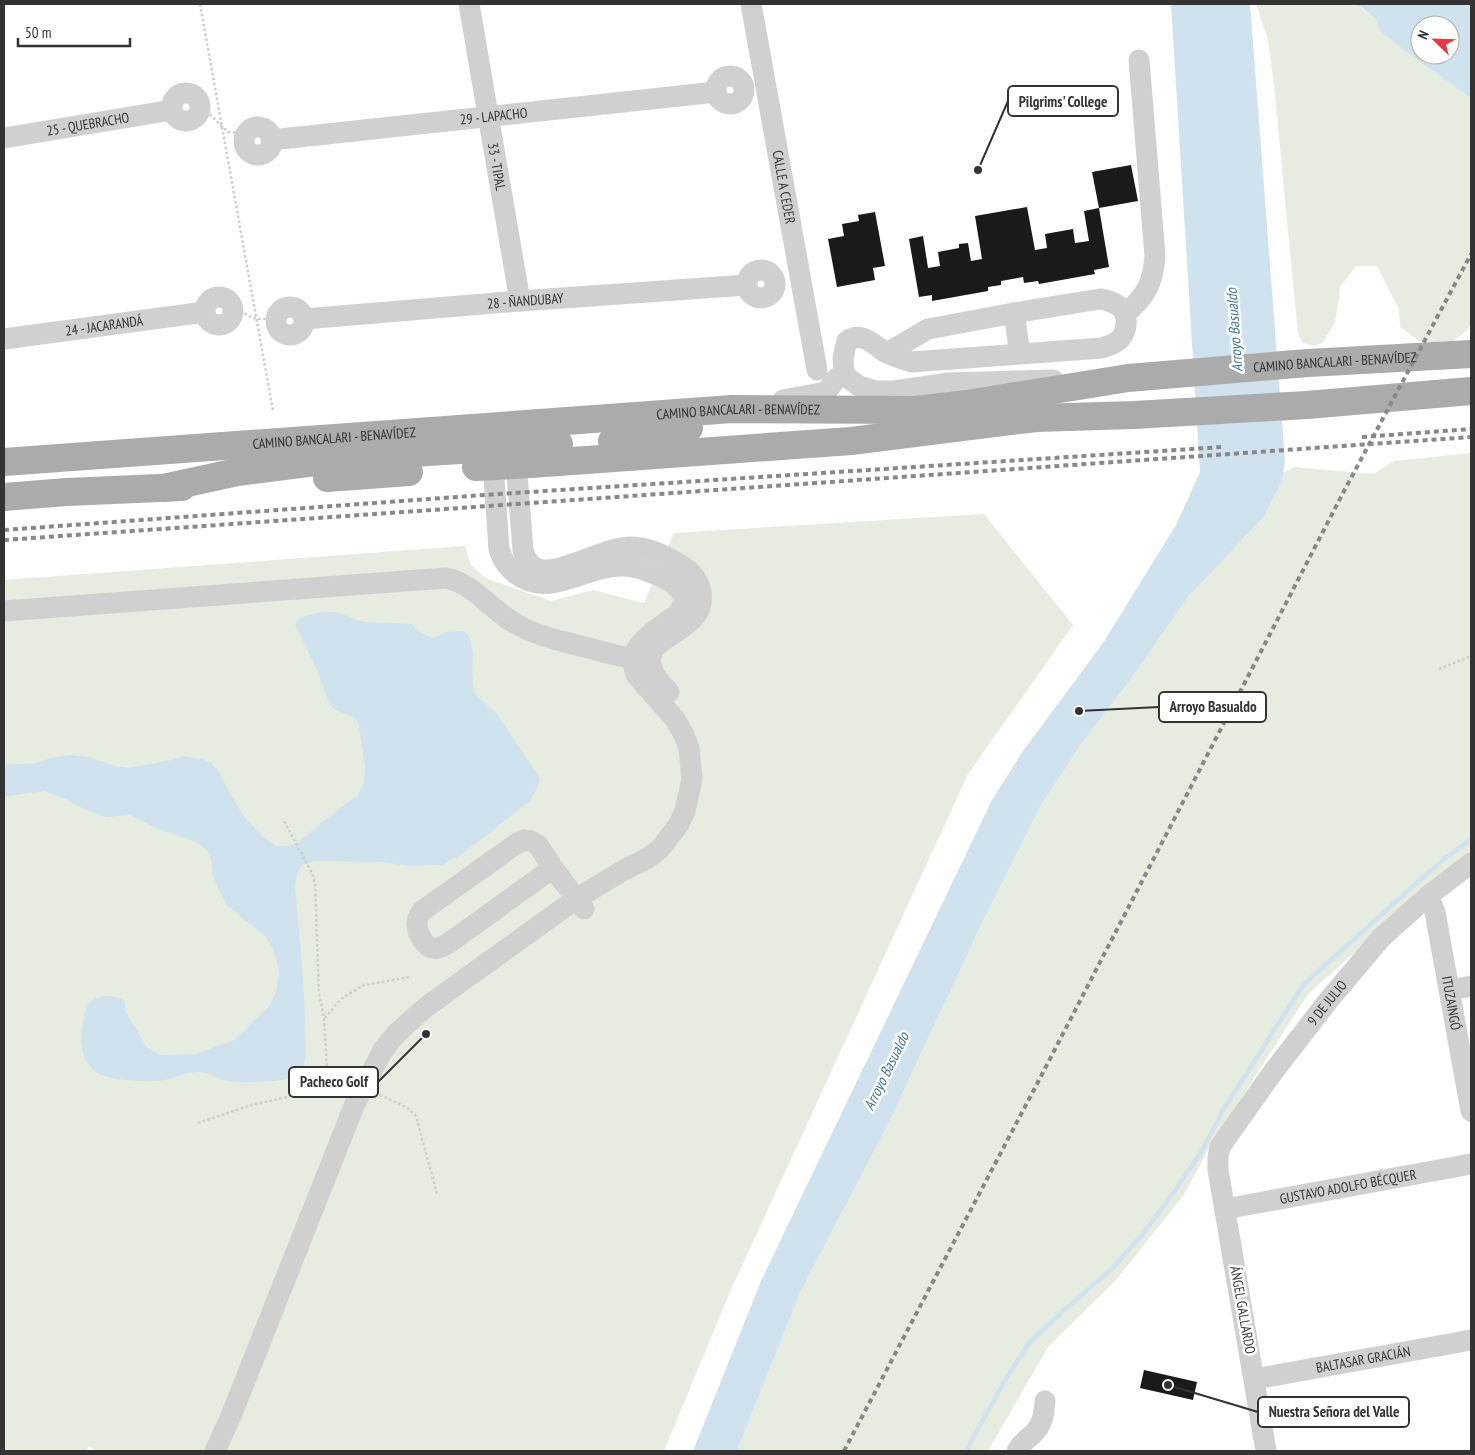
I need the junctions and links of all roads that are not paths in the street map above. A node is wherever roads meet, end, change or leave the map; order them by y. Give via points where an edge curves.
1 (469, 4) edge
2 (751, 4) edge
3 (1139, 60) dead end
4 (716, 92) dead end
5 (199, 104) road end
6 (488, 116) junction
7 (246, 133) road end
8 (4, 138) edge
9 (747, 285) dead end
10 (520, 301) junction
11 (232, 305) road end
12 (1014, 312) junction
13 (1125, 314) junction
14 (267, 318) road end
15 (4, 339) edge
16 (887, 353) junction
17 (1020, 354) junction
18 (1471, 354) edge
19 (817, 370) dead end
20 (844, 375) junction
21 (1128, 378) junction
22 (1471, 391) edge
23 (732, 409) junction
24 (916, 410) junction
25 (898, 436) junction
26 (612, 441) junction
27 (84, 456) junction
28 (363, 456) junction
29 (503, 457) junction
30 (4, 462) edge
31 (164, 488) junction
32 (4, 497) edge
33 (4, 611) edge
34 (641, 660) junction
35 (1471, 863) edge
36 (553, 868) junction
37 (1428, 896) junction
38 (580, 904) junction
39 (1471, 986) edge
40 (1450, 990) junction
41 (1471, 1111) edge
42 (1471, 1164) edge
43 (1218, 1170) joint
44 (1225, 1209) junction
45 (1471, 1340) edge
46 (1255, 1380) junction
47 (1045, 1402) dead end
48 (215, 1451) edge
49 (1017, 1451) edge
50 (1266, 1451) edge

1 - 6 street, 33 - TIPAL
2 - 19 street, CALLE A CEDER
3 - 13 street via 1155,256 1149,286 1140,302
4 - 6 street, 29 - LAPACHO
5 - 8 street, 25 - QUEBRACHO via 194,96 185,93 173,100 172,110
6 - 7 street, 29 - LAPACHO via 272,140 267,152 255,155 245,147
6 - 10 street, 33 - TIPAL
9 - 10 street, 28 - ÑANDUBAY
10 - 14 street, 28 - ÑANDUBAY via 304,319 302,329 289,335
11 - 15 street, 24 - JACARANDÁ via 225,298 216,297 208,303 205,312
12 - 13 street via 1100,299 1121,307
12 - 16 street via 928,329
12 - 17 street
13 - 17 street via 1126,327 1112,345
16 - 17 street via 911,362
16 - 20 street via 866,339 847,341
18 - 21 main road, CAMINO BANCALARI - BENAVÍDEZ
20 - 21 street via 867,389 894,392 949,383
20 - 23 street via 837,378 826,392
21 - 24 main road, CAMINO BANCALARI - BENAVÍDEZ
22 - 25 main road via 1307,405 1036,418
23 - 24 main road, CAMINO BANCALARI - BENAVÍDEZ
23 - 27 main road, CAMINO BANCALARI - BENAVÍDEZ
24 - 26 main road via 879,422 736,424
25 - 26 main road via 749,434
25 - 29 main road via 776,448
26 - 29 main road
27 - 28 main road via 126,462 322,454
27 - 30 main road, CAMINO BANCALARI - BENAVÍDEZ
28 - 29 main road
28 - 31 main road via 236,472
29 - 31 main road
29 - 34 street via 523,550 531,565 548,570 609,550 634,546 681,592 684,599 678,614 636,648
31 - 32 main road
33 - 34 street via 446,578 460,582 513,623 540,635
34 - 38 street via 634,669 675,719 689,748 690,794 679,824 660,848 624,870
35 - 37 street, 9 DE JULIO
36 - 36 street via 538,845 524,840 516,844 422,911 416,923 424,941 430,948 439,948
36 - 38 street
37 - 40 street, ITUZAINGÓ via 1435,912
37 - 43 street, 9 DE JULIO via 1381,938 1279,1064 1220,1147
38 - 48 street via 426,1007 383,1050 368,1089 354,1106
39 - 40 street
40 - 41 street, ITUZAINGÓ
42 - 44 street, GUSTAVO ADOLFO BÉCQUER
43 - 44 street, ÁNGEL GALLARDO
44 - 46 street, ÁNGEL GALLARDO
45 - 46 street, BALTASAR GRACIÁN
46 - 50 street, ÁNGEL GALLARDO
47 - 49 street via 1039,1428

